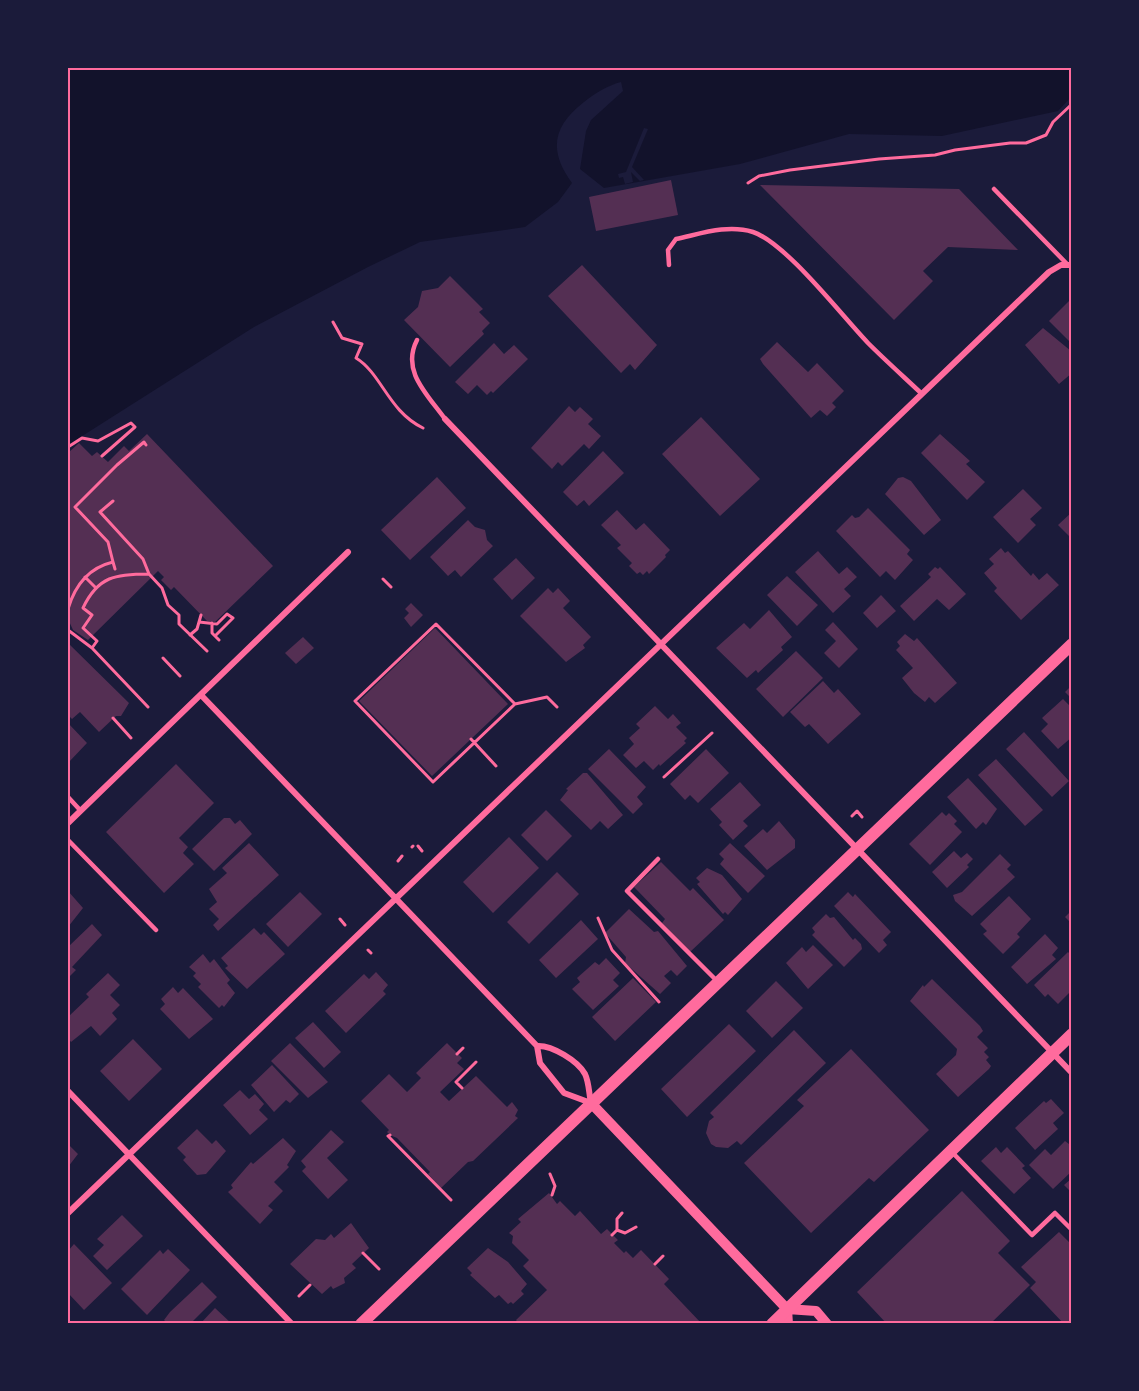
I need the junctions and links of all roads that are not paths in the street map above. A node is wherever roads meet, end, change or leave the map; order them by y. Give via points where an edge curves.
1 (994, 189) dead end
2 (1069, 264) edge
3 (669, 265) dead end
4 (417, 340) dead end
5 (922, 394) junction
6 (445, 419) joint
7 (348, 552) dead end
8 (660, 644) junction
9 (1071, 644) edge
10 (201, 695) junction
11 (68, 797) edge
12 (80, 810) junction
13 (68, 823) edge
14 (68, 840) edge
15 (857, 849) junction
16 (658, 859) dead end
17 (395, 898) junction
18 (156, 930) dead end
19 (718, 982) junction
20 (1071, 1034) edge
21 (537, 1046) junction
22 (1052, 1053) junction
23 (1071, 1073) edge
24 (68, 1091) edge
25 (591, 1103) junction
26 (950, 1150) junction
27 (129, 1155) junction
28 (68, 1213) edge
29 (1071, 1230) edge
30 (787, 1309) junction
31 (292, 1323) edge
32 (361, 1323) edge
33 (772, 1323) edge
34 (788, 1323) edge
35 (827, 1323) edge

1 - 2 lane
2 - 5 street via 1049,272
3 - 5 lane via 668,250 676,239 727,229 762,235
4 - 6 lane via 410,363 415,377
5 - 8 street
6 - 8 street
7 - 10 street
8 - 15 street
8 - 17 street
9 - 15 main road
10 - 12 street
10 - 17 street
11 - 12 lane
12 - 13 street
14 - 18 lane
15 - 19 main road
15 - 22 street
16 - 19 lane via 627,891
17 - 21 street
17 - 27 street
19 - 25 main road
20 - 22 main road
21 - 25 street via 540,1063 564,1093
21 - 25 street via 562,1054 585,1073
22 - 23 street
22 - 26 main road
24 - 27 street
25 - 30 street
25 - 32 main road
26 - 29 lane via 1032,1235 1055,1213
26 - 30 main road
27 - 28 street
27 - 31 street
30 - 33 main road
30 - 34 street
30 - 35 street via 816,1311

